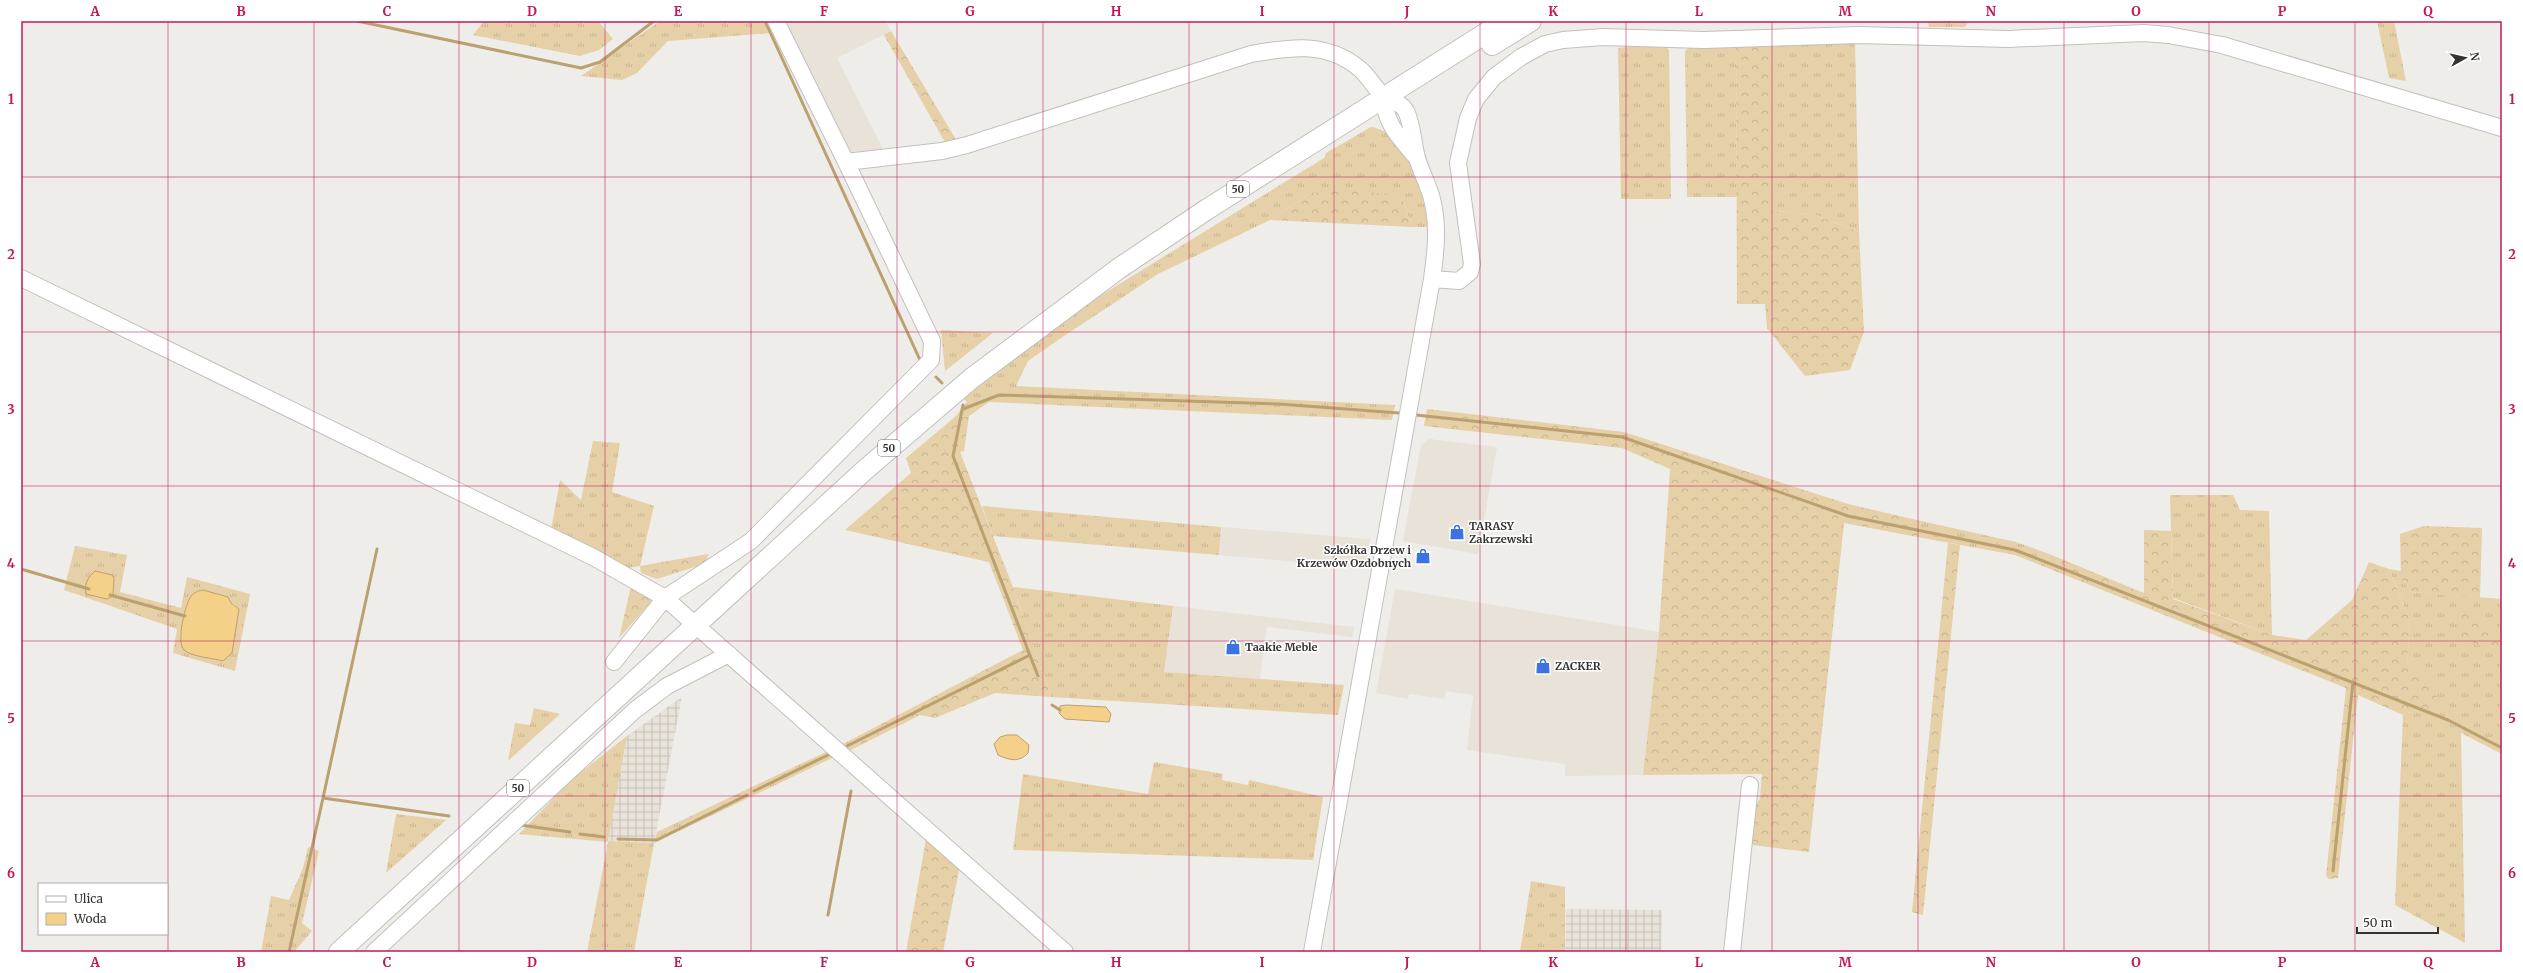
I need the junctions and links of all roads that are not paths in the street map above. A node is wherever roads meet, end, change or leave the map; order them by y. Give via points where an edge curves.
1 (776, 21) edge
2 (1506, 21) edge
3 (1531, 21) edge
4 (1389, 104) junction
5 (2502, 128) edge
6 (846, 162) junction
7 (21, 278) edge
8 (1432, 280) junction
9 (665, 598) junction
10 (696, 624) junction
11 (729, 654) junction
12 (614, 662) dead end
13 (1750, 785) dead end
14 (339, 952) edge
15 (374, 952) edge
16 (1065, 952) edge
17 (1312, 952) edge
18 (1732, 952) edge

1 - 6 street
2 - 4 main road, 50
3 - 4 main road, 50
4 - 6 street via 1361,70 1333,52 1299,47 1277,49 1198,69 967,145 942,151
4 - 8 street via 1396,134 1417,159 1435,212 1436,244
4 - 10 main road, 50 via 1206,210 1094,287 972,378 917,424
5 - 8 street via 2222,45 2168,35 2144,33 2008,39 1859,35 1704,40 1603,37 1563,40 1545,44 1521,57 1494,77 1476,99 1464,130 1458,163 1472,264 1470,272 1459,281
6 - 9 street via 932,342 931,360 751,541
7 - 9 street via 593,557
8 - 17 street
9 - 10 street
9 - 12 street
10 - 11 street
10 - 14 main road, 50
11 - 15 street via 667,686 635,710
11 - 16 street
13 - 18 street

